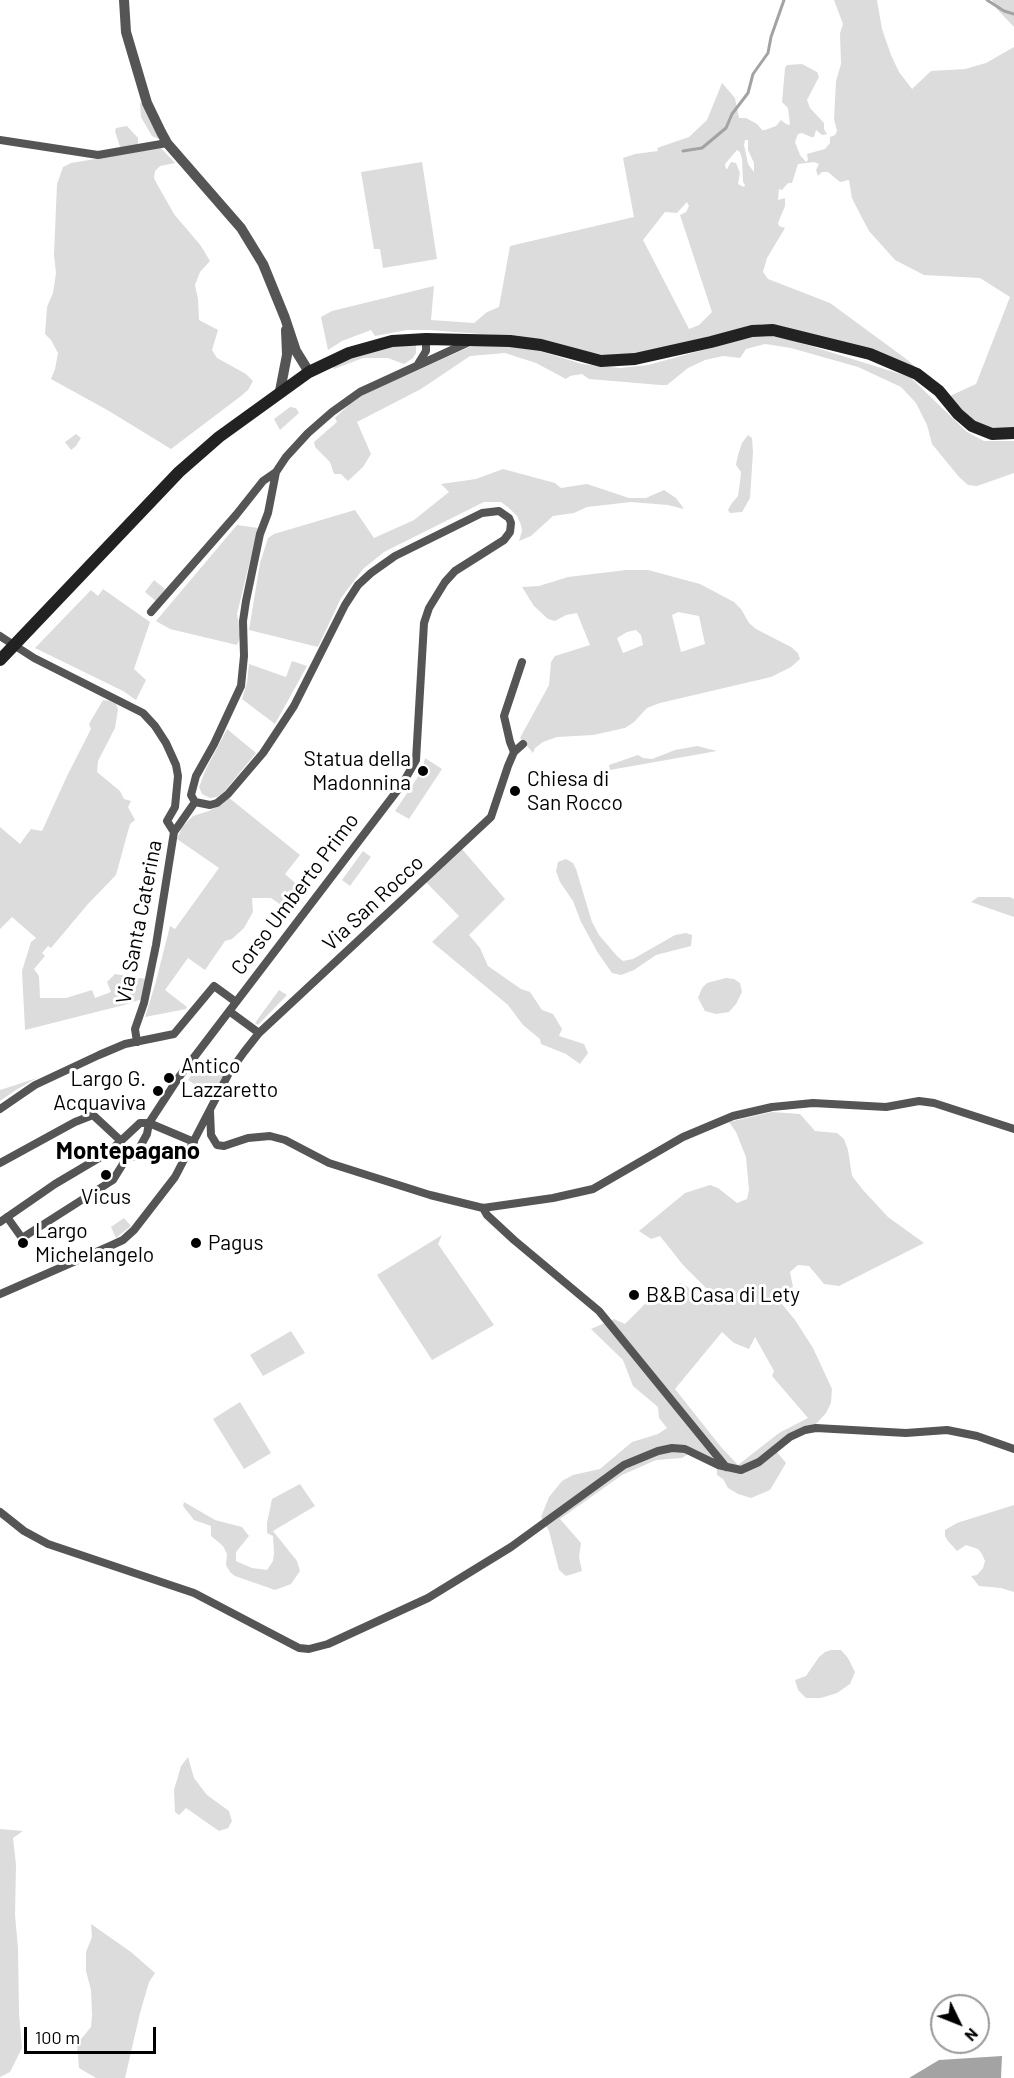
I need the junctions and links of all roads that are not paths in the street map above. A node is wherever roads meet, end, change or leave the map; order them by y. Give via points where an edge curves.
1 (124, 0) edge
2 (0, 140) edge
3 (167, 143) junction
4 (285, 318) junction
5 (431, 339) junction
6 (472, 340) junction
7 (417, 364) junction
8 (309, 372) junction
9 (280, 391) junction
10 (1014, 433) edge
11 (276, 472) junction
12 (152, 612) dead end
13 (0, 636) edge
14 (15, 645) junction
15 (0, 660) edge
16 (522, 662) dead end
17 (523, 744) dead end
18 (514, 752) junction
19 (195, 802) junction
20 (174, 832) junction
21 (236, 1002) junction
22 (229, 1011) junction
23 (260, 1033) junction
24 (137, 1042) junction
25 (0, 1108) edge
26 (210, 1111) junction
27 (149, 1123) junction
28 (1014, 1129) edge
29 (120, 1140) junction
30 (194, 1142) junction
31 (126, 1159) junction
32 (0, 1163) edge
33 (483, 1208) junction
34 (3, 1220) edge
35 (0, 1294) edge
36 (1014, 1449) edge
37 (726, 1467) junction
38 (0, 1512) edge

1 - 3 street via 126,33 136,69
2 - 3 street via 98,155
3 - 4 street via 241,228 263,264
4 - 8 street via 296,351
4 - 9 street via 287,355
5 - 6 main road
5 - 7 street via 438,344 436,352
5 - 8 main road via 371,346
6 - 7 street
6 - 10 main road via 541,345 601,361 635,359 744,332 773,330 870,354 917,374 972,426 992,434
7 - 11 street via 360,392 332,412 297,445
8 - 9 main road
9 - 14 main road via 178,472
11 - 12 street via 263,481
11 - 19 street via 246,601 241,686 196,776 190,795
13 - 14 street
14 - 15 main road
14 - 20 street via 142,713 155,726 176,765 175,807 167,821
16 - 18 street via 504,716
17 - 18 street, Via San Rocco
18 - 23 street, Via San Rocco via 491,817
19 - 20 street, Via Santa Caterina
19 - 21 street, Corso Umberto Primo via 217,803 263,753 294,706 345,605 371,573 395,556 482,513 499,510 508,518 510,532 504,540 455,571 429,608 424,623 416,760 403,783
20 - 24 street, Via Santa Caterina via 154,955 135,1029
21 - 22 street, Corso Umberto Primo
21 - 24 street via 214,986 174,1034
22 - 23 street
22 - 27 street, Corso Umberto Primo
23 - 26 street, Via San Rocco via 226,1077
24 - 25 street via 80,1063
26 - 30 street, Via San Rocco
26 - 33 street via 211,1135 217,1145 270,1136 328,1163
27 - 29 street via 137,1124
27 - 30 street
27 - 31 street via 140,1149
28 - 33 street via 919,1101 886,1107 813,1103 772,1107 733,1116 690,1133 593,1189
29 - 31 street via 118,1150
29 - 32 street via 93,1115
29 - 34 street via 109,1152
30 - 35 street, Via San Rocco via 175,1177 123,1240
31 - 34 street via 113,1180 22,1238
33 - 37 street via 514,1240 599,1311
36 - 37 street via 947,1430 906,1433 816,1428 790,1437 750,1467
37 - 38 street via 685,1449 672,1448 624,1464 511,1546 428,1598 309,1649 299,1648 194,1593 48,1544

